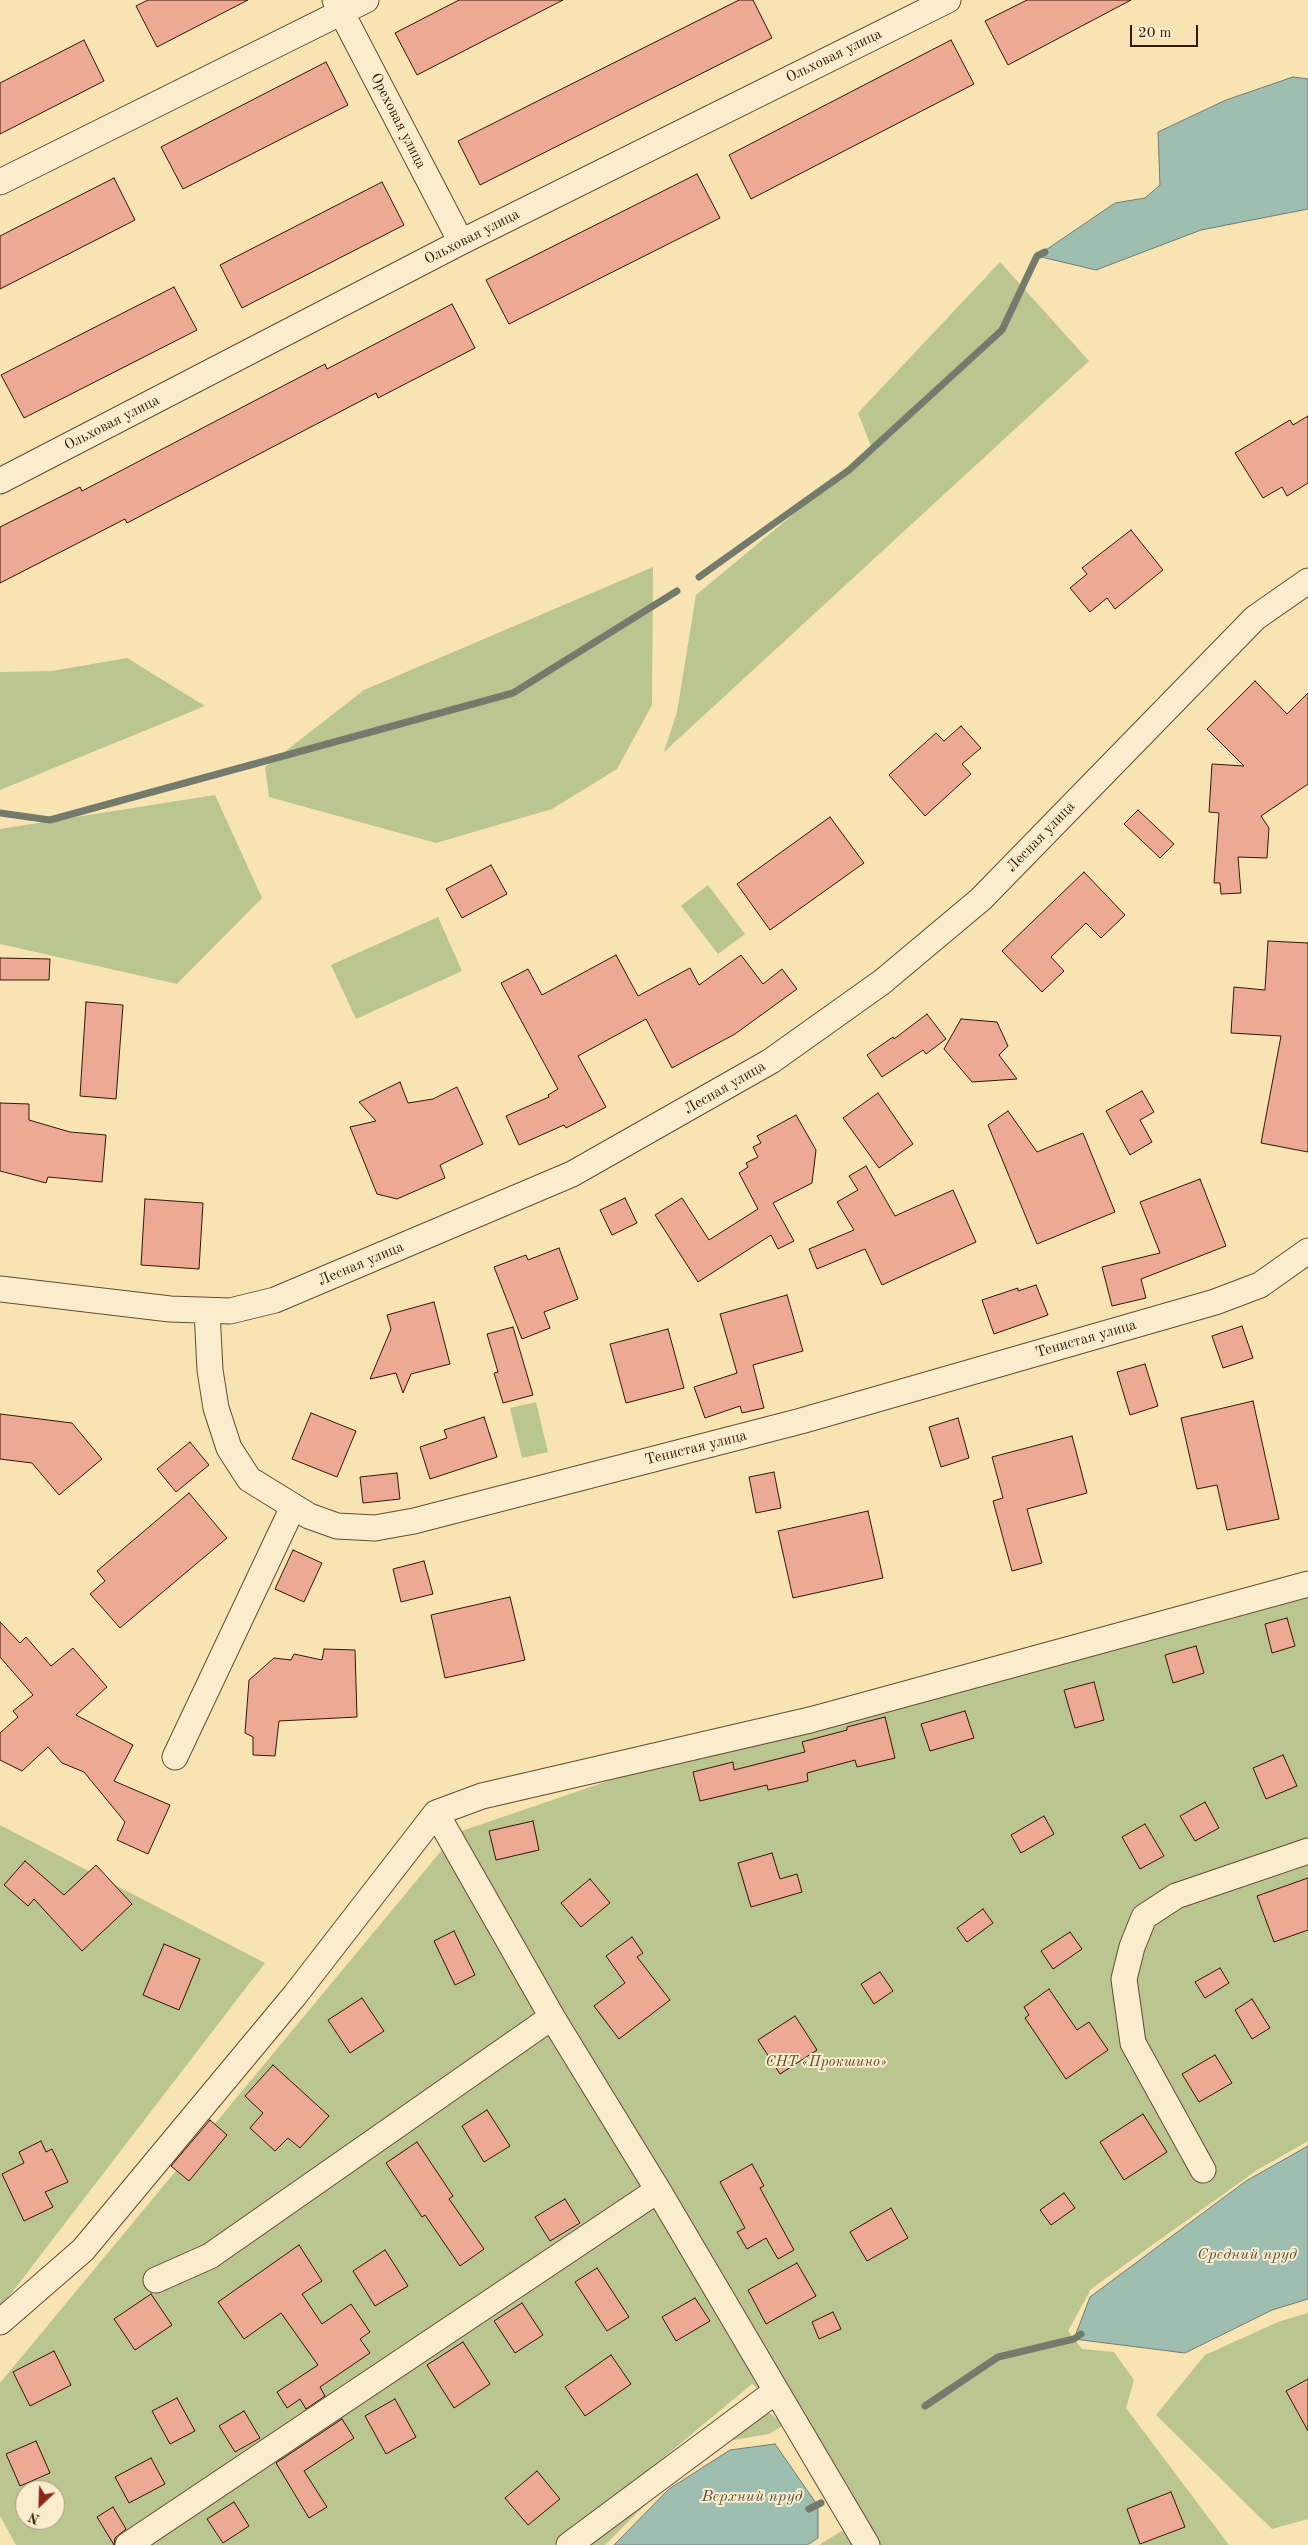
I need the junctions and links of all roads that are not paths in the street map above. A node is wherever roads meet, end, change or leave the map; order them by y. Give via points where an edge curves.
1 (366, 0) edge
2 (948, 0) edge
3 (339, 6) edge
4 (0, 182) edge
5 (461, 242) junction
6 (0, 481) edge
7 (1308, 581) edge
8 (1308, 1251) edge
9 (0, 1289) edge
10 (207, 1311) junction
11 (293, 1507) junction
12 (1308, 1584) edge
13 (175, 1757) dead end
14 (436, 1813) junction
15 (1308, 1852) edge
16 (552, 2017) junction
17 (1203, 2170) dead end
18 (658, 2190) junction
19 (156, 2280) dead end
20 (0, 2322) edge
21 (776, 2391) junction
22 (128, 2545) edge
23 (569, 2545) edge
24 (867, 2545) edge

1 - 3 street
2 - 5 street, Ольховая улица
3 - 4 street
3 - 5 street, Ореховая улица
5 - 6 street, Ольховая улица
7 - 10 street, Лесная улица via 1255,618 981,898 882,982 771,1062 572,1174 275,1300 230,1311
8 - 11 street, Тенистая улица via 1260,1285 1215,1302 801,1421 414,1521 375,1528 337,1526
9 - 10 street, Лесная улица via 77,1300
10 - 11 street, Тенистая улица via 216,1408 229,1448 249,1479
11 - 13 street
12 - 14 street via 810,1720 482,1796
14 - 16 street
14 - 20 street via 295,1995 83,2250
15 - 17 street via 1176,1896 1144,1917 1132,1947 1124,1979 1133,2043
16 - 18 street
16 - 19 street via 210,2256
18 - 21 street
18 - 22 street
21 - 23 street
21 - 24 street

